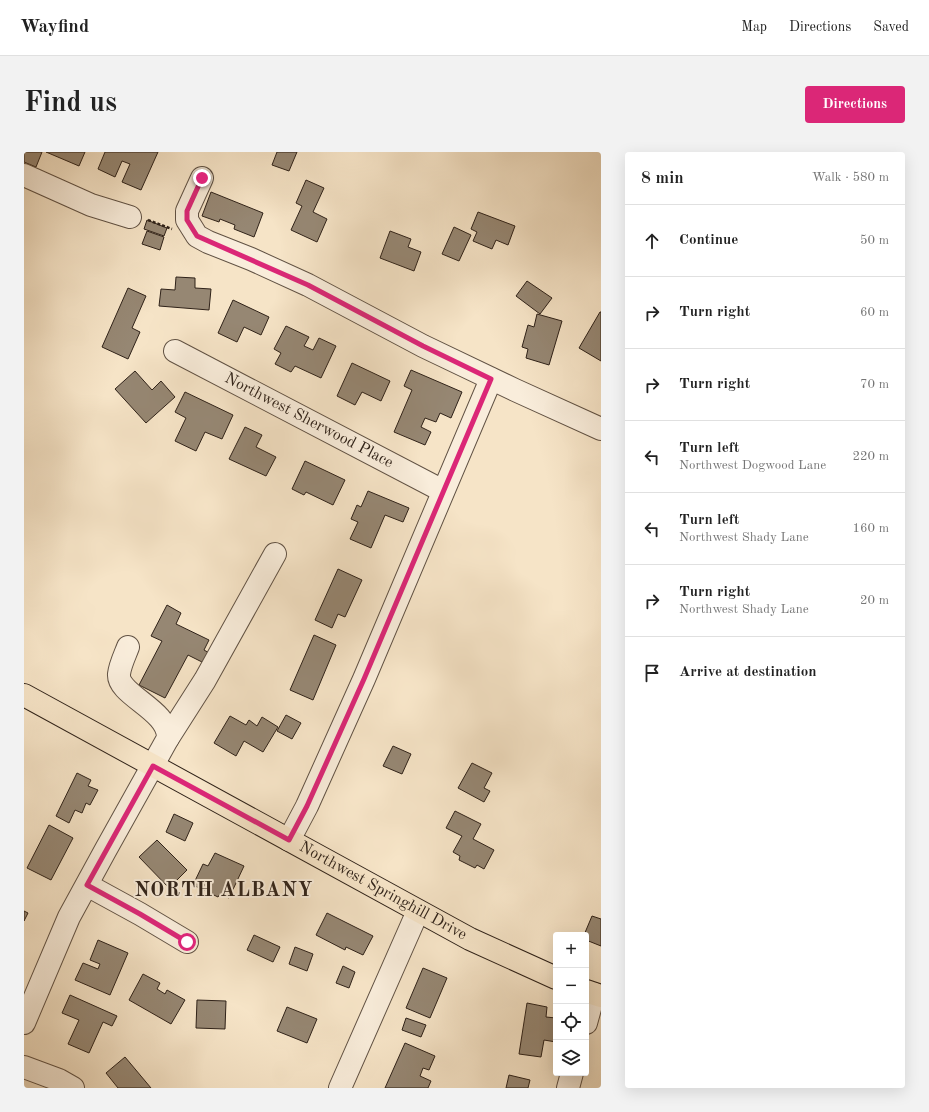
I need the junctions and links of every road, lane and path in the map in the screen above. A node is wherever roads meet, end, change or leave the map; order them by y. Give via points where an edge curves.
1 (24, 175) edge
2 (202, 178) dead end
3 (130, 217) joint
4 (197, 236) junction
5 (175, 351) dead end
6 (491, 379) junction
7 (601, 429) edge
8 (443, 491) junction
9 (275, 554) dead end
10 (128, 647) dead end
11 (24, 695) edge
12 (168, 738) junction
13 (153, 766) junction
14 (289, 840) junction
15 (87, 885) junction
16 (418, 911) junction
17 (187, 942) dead end
18 (553, 977) edge
19 (594, 993) edge
20 (589, 1012) edge
21 (24, 1023) edge
22 (24, 1067) edge
23 (571, 1076) edge
24 (73, 1088) edge
25 (340, 1088) edge
26 (568, 1088) edge

1 - 3 street via 91,205
2 - 4 street via 187,211 187,220
3 - 4 path
4 - 6 street via 308,285
5 - 8 street, Northwest Sherwood Place
6 - 7 street
6 - 8 street
8 - 14 street via 361,686
9 - 12 street via 205,680
10 - 12 street via 119,673 122,686 165,724
11 - 13 main road, Northwest Springhill Drive
12 - 13 street
13 - 14 main road, Northwest Springhill Drive
13 - 15 street
14 - 16 main road, Northwest Springhill Drive
15 - 17 street
15 - 21 street via 70,917
16 - 18 main road, Northwest Springhill Drive via 501,954
16 - 25 street
19 - 20 street
22 - 24 street
23 - 26 street

